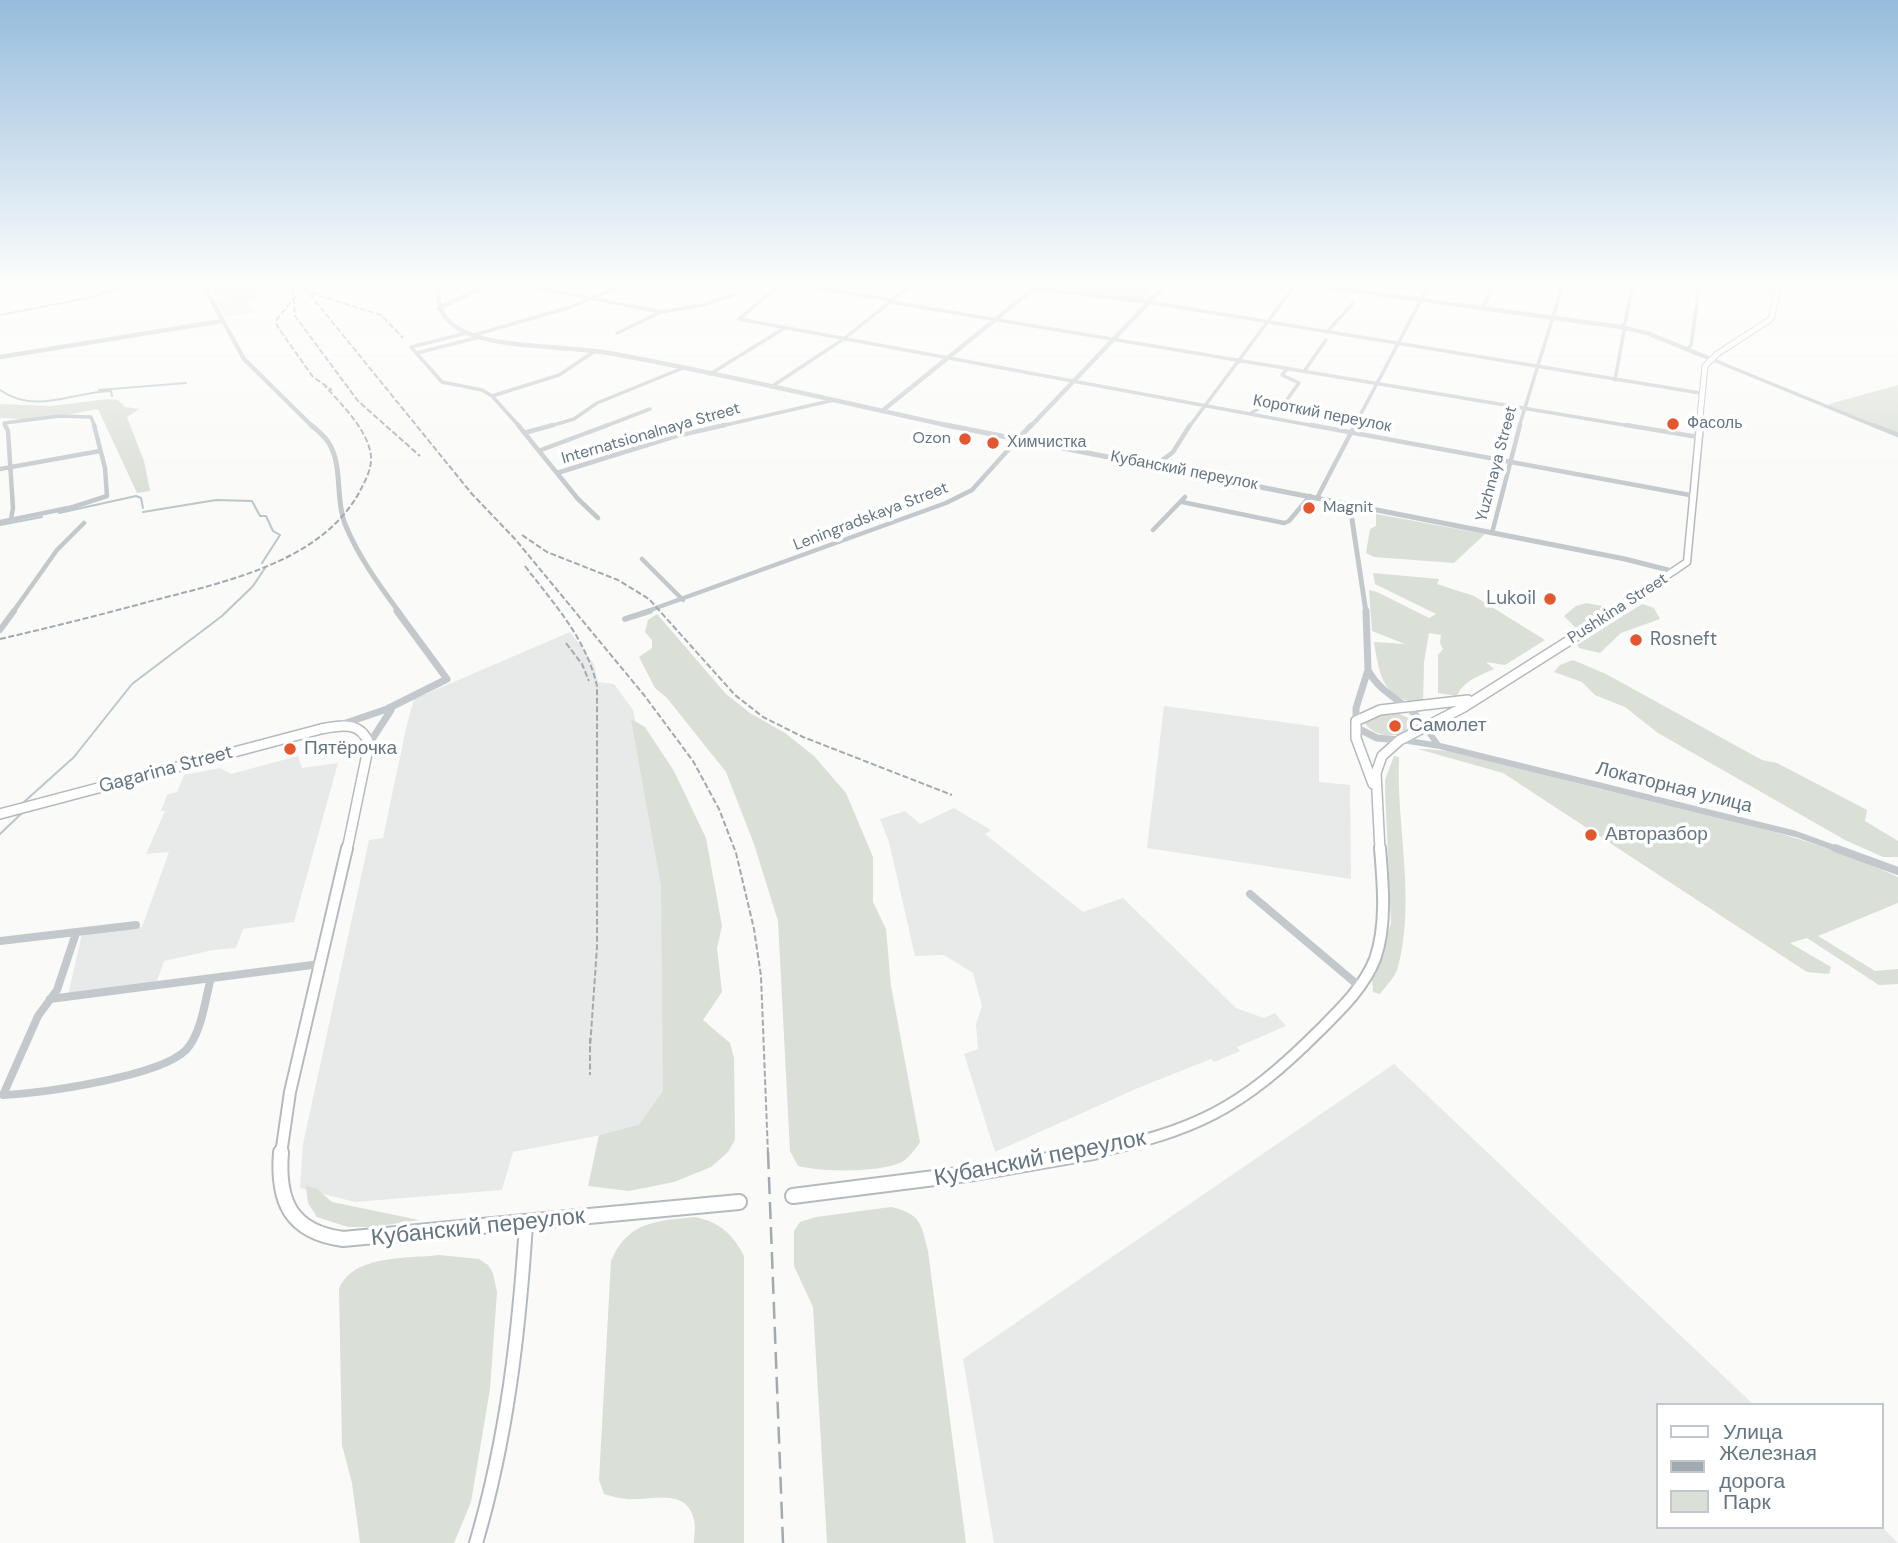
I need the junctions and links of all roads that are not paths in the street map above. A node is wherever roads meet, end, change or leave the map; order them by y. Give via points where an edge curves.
1 (25, 353) edge
2 (239, 353) edge
3 (417, 353) edge
4 (594, 353) edge
5 (606, 353) edge
6 (744, 353) edge
7 (822, 353) edge
8 (929, 353) edge
9 (956, 353) edge
10 (1102, 353) edge
11 (1199, 353) edge
12 (1243, 353) edge
13 (1317, 353) edge
14 (1393, 353) edge
15 (1450, 353) edge
16 (1541, 353) edge
17 (1620, 353) edge
18 (1697, 353) edge
19 (1720, 353) edge
20 (0, 357) edge
21 (951, 357) junction
22 (1711, 359) junction
23 (1237, 360) junction
24 (683, 368) junction
25 (1288, 368) junction
26 (1537, 368) junction
27 (1305, 370) junction
28 (710, 374) junction
29 (1076, 380) junction
30 (1615, 380) junction
31 (1378, 383) junction
32 (771, 387) junction
33 (1700, 393) junction
34 (492, 396) junction
35 (834, 400) junction
36 (1204, 404) junction
37 (1524, 408) junction
38 (649, 409) dead end
39 (882, 411) junction
40 (1251, 413) junction
41 (1352, 432) junction
42 (524, 433) junction
43 (1898, 435) edge
44 (1698, 437) junction
45 (1018, 439) junction
46 (541, 450) junction
47 (100, 451) junction
48 (1511, 462) junction
49 (1156, 466) junction
50 (9, 467) junction
51 (0, 469) edge
52 (557, 473) junction
53 (1310, 496) junction
54 (1695, 496) junction
55 (1317, 498) junction
56 (1337, 502) junction
57 (598, 518) dead end
58 (11, 519) junction
59 (0, 522) edge
60 (84, 523) dead end
61 (1153, 530) dead end
62 (1492, 533) junction
63 (642, 559) dead end
64 (1676, 572) junction
65 (683, 600) junction
66 (625, 619) dead end
67 (0, 631) edge
68 (1368, 671) junction
69 (1479, 696) junction
70 (397, 705) junction
71 (1406, 708) junction
72 (1355, 724) junction
73 (332, 726) junction
74 (1424, 727) junction
75 (1400, 740) junction
76 (369, 744) junction
77 (1440, 746) junction
78 (1376, 790) junction
79 (0, 814) edge
80 (1898, 871) edge
81 (1251, 894) dead end
82 (136, 925) dead end
83 (76, 933) junction
84 (0, 941) edge
85 (320, 964) junction
86 (211, 978) junction
87 (1359, 986) junction
88 (50, 999) junction
89 (793, 1196) dead end
90 (739, 1202) dead end
91 (526, 1224) junction
92 (476, 1543) edge

1 - 20 street
2 - 70 street, Gagarina Street via 329,442 346,526 376,581 447,680
3 - 34 street via 442,382
4 - 34 street via 558,376
5 - 24 street, Кубанский переулок
6 - 28 street
7 - 32 street
8 - 21 street, Короткий переулок
9 - 21 street
10 - 29 street, Leningradskaya Street
11 - 23 street
12 - 23 street
13 - 27 street
14 - 31 street
15 - 26 street
16 - 26 street, Yuzhnaya Street
17 - 30 street
18 - 22 street
19 - 22 main road
21 - 29 street, Короткий переулок
21 - 39 street
22 - 33 main road, Pushkina Street via 1705,366
22 - 43 street
23 - 25 street
23 - 36 street
24 - 28 street, Кубанский переулок
24 - 42 street via 597,403 574,419
25 - 27 street
25 - 40 street via 1282,375 1299,383 1283,405 1265,405
26 - 30 street
26 - 37 street, Yuzhnaya Street
27 - 31 street
28 - 32 street, Кубанский переулок
29 - 36 street, Короткий переулок
29 - 45 street, Leningradskaya Street
30 - 33 street
31 - 37 street
31 - 41 street
32 - 35 street, Кубанский переулок
33 - 44 main road, Pushkina Street
34 - 42 street
35 - 39 street, Кубанский переулок
35 - 52 street, Internatsionalnaya Street via 676,436
36 - 40 street, Короткий переулок
36 - 49 street via 1172,452
37 - 44 street
37 - 48 street, Yuzhnaya Street
38 - 46 street
39 - 45 street, Кубанский переулок
40 - 41 street, Короткий переулок
41 - 48 street, Короткий переулок
41 - 55 street
42 - 46 street
44 - 54 main road, Pushkina Street
45 - 49 street, Кубанский переулок
45 - 65 street, Leningradskaya Street via 966,494
46 - 52 street
47 - 50 street
47 - 50 street via 100,436 88,416 4,423
47 - 58 street via 108,482 104,499
48 - 54 street, Короткий переулок
48 - 62 street, Yuzhnaya Street
49 - 53 street, Кубанский переулок
50 - 51 street
50 - 58 street
52 - 57 street
53 - 55 street, Кубанский переулок
53 - 61 street, Кубанский переулок via 1283,523 1184,499
54 - 64 main road, Pushkina Street via 1689,555
55 - 56 street, Кубанский переулок
56 - 62 street, Кубанский переулок
56 - 68 street, Кубанский переулок via 1351,513 1362,575
58 - 59 street
60 - 67 street via 54,553
62 - 64 street, Кубанский переулок
63 - 65 street
64 - 69 main road, Pushkina Street
65 - 66 street, Leningradskaya Street
68 - 71 street via 1377,689
68 - 72 street, Кубанский переулок
69 - 71 main road, Pushkina Street via 1449,705
69 - 74 main road, Pushkina Street
70 - 73 street, Gagarina Street
70 - 76 street
71 - 72 main road, Pushkina Street via 1379,710
71 - 74 street
72 - 75 street via 1377,738
72 - 78 main road, Кубанский переулок
73 - 76 main road, Gagarina Street via 360,728
73 - 79 main road, Gagarina Street
74 - 75 main road, Кубанский переулок
74 - 77 street
75 - 77 street, Локаторная улица
75 - 78 main road, Кубанский переулок via 1377,764
76 - 85 main road
77 - 80 street, Локаторная улица via 1796,834
78 - 87 main road, Кубанский переулок via 1381,924 1377,949
81 - 87 street
82 - 83 street
83 - 84 street
83 - 88 street
85 - 86 street
85 - 91 main road, Кубанский переулок via 285,1122 281,1159 284,1200 290,1213 318,1236 354,1240
86 - 88 street
86 - 88 street via 189,1047 179,1058 91,1081 3,1095
87 - 89 main road, Кубанский переулок via 1288,1062 1250,1093 1226,1110 1184,1128 1049,1161
90 - 91 main road, Кубанский переулок
91 - 92 main road via 519,1340 505,1431

